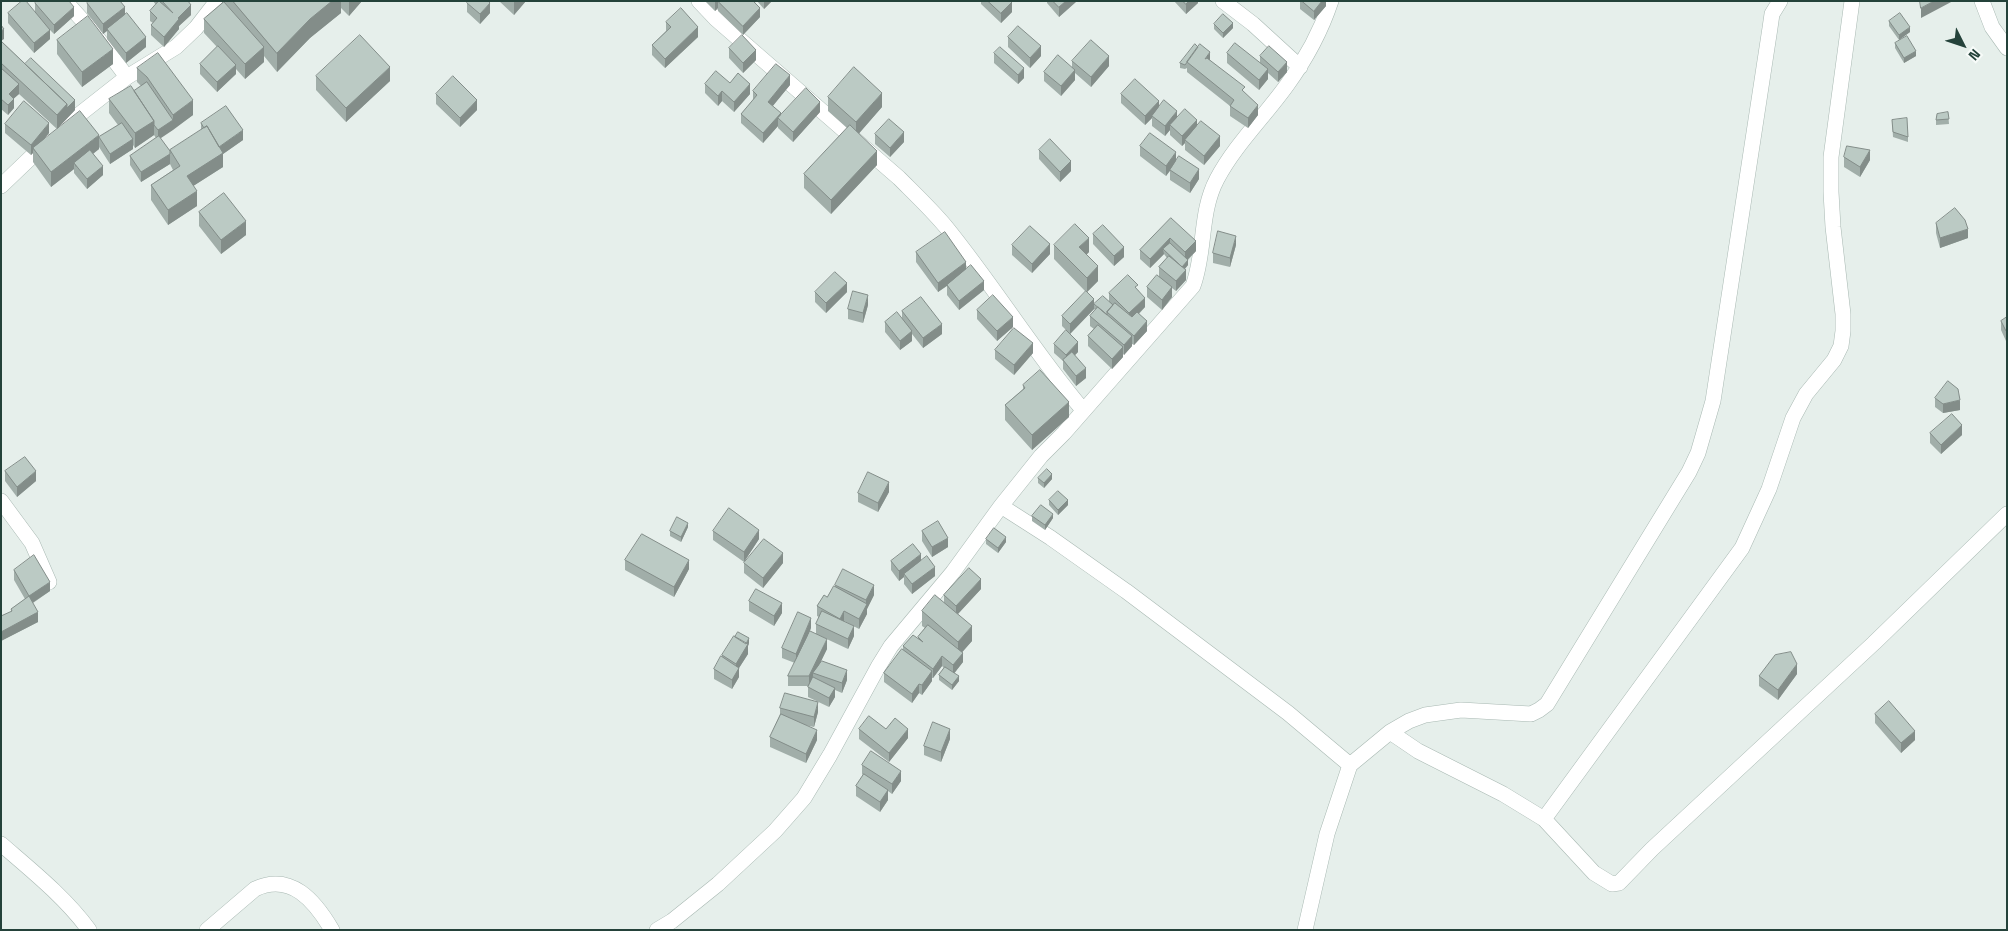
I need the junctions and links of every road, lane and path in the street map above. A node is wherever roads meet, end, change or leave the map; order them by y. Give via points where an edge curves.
1 (65, 1) edge
2 (217, 1) edge
3 (699, 1) edge
4 (1223, 1) edge
5 (1332, 1) edge
6 (1780, 1) edge
7 (1852, 1) edge
8 (1982, 1) edge
9 (2007, 48) edge
10 (1300, 67) junction
11 (127, 78) junction
12 (1, 186) edge
13 (1084, 410) junction
14 (1, 501) edge
15 (1001, 506) junction
16 (2007, 514) edge
17 (49, 582) edge
18 (1390, 732) junction
19 (1350, 765) junction
20 (1544, 819) junction
21 (1, 844) edge
22 (89, 930) edge
23 (208, 930) edge
24 (332, 930) edge
25 (657, 930) edge
26 (1305, 930) edge

1 - 11 street
2 - 11 street via 176,47
3 - 13 street via 924,202 1010,312 1051,372
4 - 10 street
5 - 10 street via 1315,42
6 - 18 street via 1772,14 1713,401 1689,472 1546,704 1531,714 1444,712 1409,720
7 - 20 street via 1831,158 1833,227 1843,314 1841,346 1793,418 1769,489 1742,548
8 - 9 street via 1992,26
10 - 13 street via 1216,180 1204,218 1199,270 1193,286
11 - 12 street via 63,128
13 - 15 street
14 - 17 street via 32,543
15 - 19 street via 1126,591 1288,713
15 - 25 street via 953,572 891,646 804,798 775,831 718,884
16 - 20 street via 1868,649 1652,849 1619,884 1612,884 1594,873
18 - 19 street
18 - 20 street via 1418,751 1496,790
19 - 26 street via 1327,834
21 - 22 street via 65,902
23 - 24 street via 255,889 281,884 288,885 311,901

